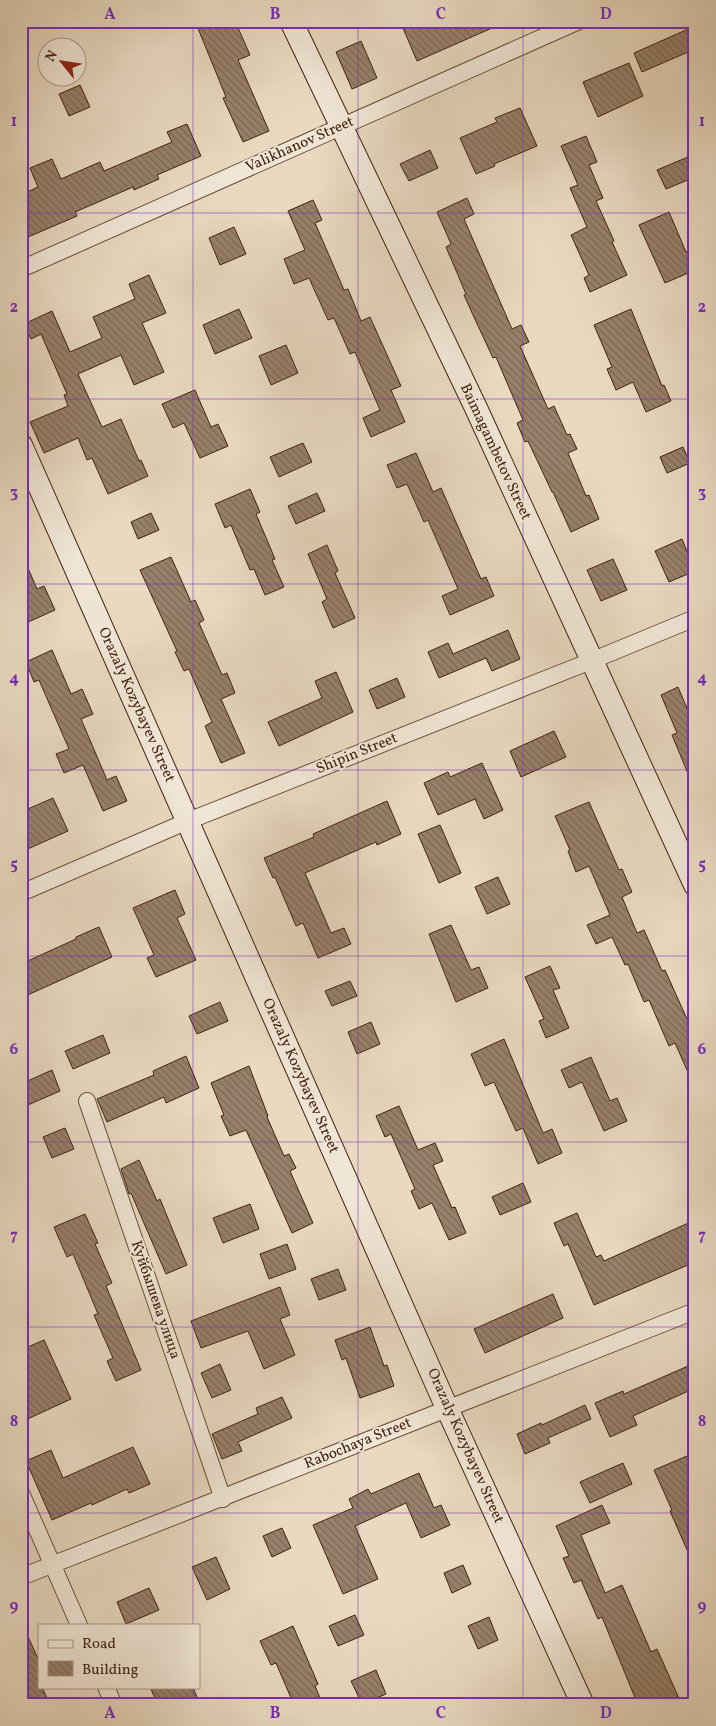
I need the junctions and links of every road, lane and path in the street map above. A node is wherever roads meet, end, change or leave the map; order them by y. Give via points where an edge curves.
1 (291, 21) edge
2 (579, 21) edge
3 (340, 126) junction
4 (21, 269) edge
5 (21, 445) edge
6 (695, 618) edge
7 (591, 661) junction
8 (188, 821) junction
9 (695, 886) edge
10 (21, 893) edge
11 (87, 1102) dead end
12 (695, 1311) edge
13 (447, 1408) junction
14 (21, 1493) edge
15 (223, 1499) junction
16 (52, 1564) junction
17 (21, 1577) edge
18 (79, 1624) edge
19 (106, 1688) edge
20 (114, 1705) edge
21 (583, 1705) edge

1 - 3 street, Baimagambetov Street
2 - 3 street, Valikhanov Street
3 - 4 street, Valikhanov Street
3 - 7 street, Baimagambetov Street via 476,408
5 - 8 street, Orazaly Kozybayev Street
6 - 7 street, Shipin Street
7 - 8 street, Shipin Street
7 - 9 street, Baimagambetov Street
8 - 10 street, Shipin Street
8 - 13 street, Orazaly Kozybayev Street
11 - 15 street, Куйбышева улица
12 - 13 street, Rabochaya Street
13 - 15 street, Rabochaya Street
13 - 21 street, Orazaly Kozybayev Street
14 - 16 street
15 - 16 street, Rabochaya Street
16 - 17 street, Rabochaya Street
16 - 18 street
19 - 20 street

